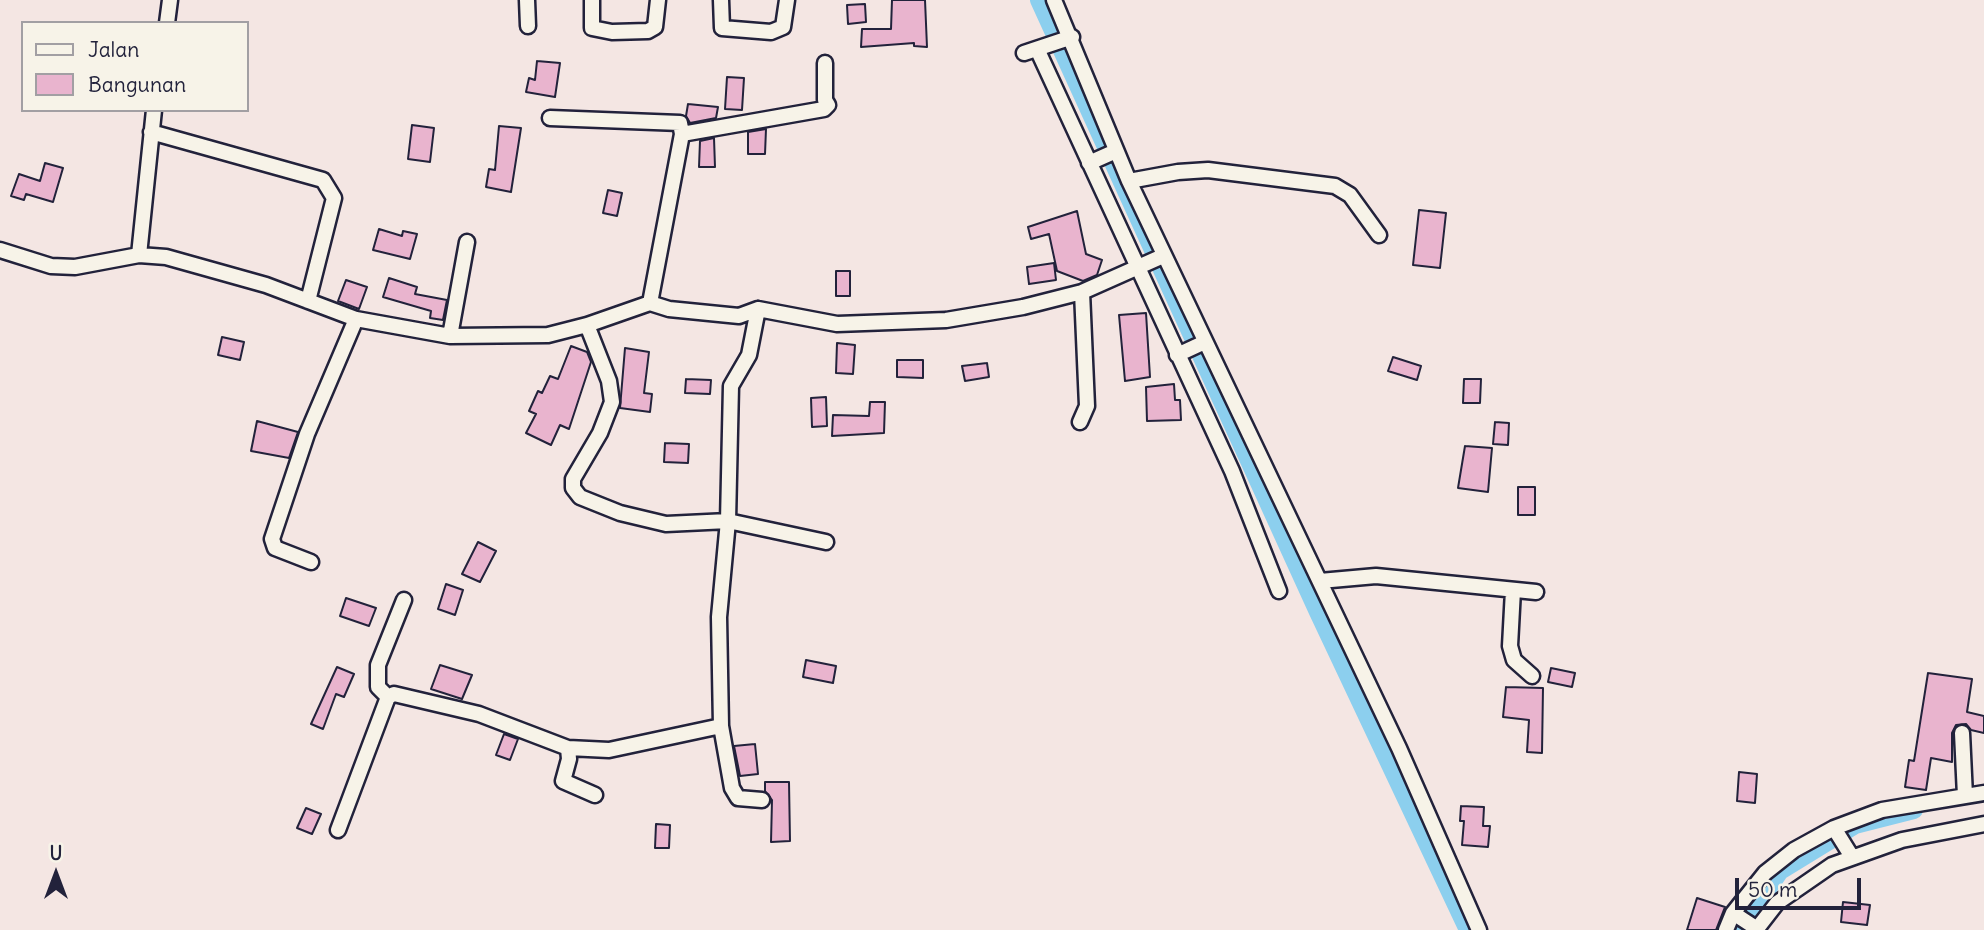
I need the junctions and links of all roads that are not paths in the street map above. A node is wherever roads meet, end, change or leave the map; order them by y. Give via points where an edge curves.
1 (170, 0) edge
2 (527, 0) edge
3 (592, 0) edge
4 (658, 0) edge
5 (721, 0) edge
6 (787, 0) edge
7 (1054, 0) edge
8 (167, 21) edge
9 (528, 26) dead end
10 (1066, 40) junction
11 (825, 63) dead end
12 (154, 112) edge
13 (550, 118) dead end
14 (151, 132) junction
15 (682, 134) junction
16 (1113, 152) junction
17 (1091, 162) junction
18 (1129, 181) junction
19 (1379, 235) dead end
20 (467, 242) dead end
21 (0, 250) edge
22 (139, 255) junction
23 (1162, 256) junction
24 (1138, 266) junction
25 (1083, 292) junction
26 (308, 301) junction
27 (650, 303) junction
28 (758, 309) junction
29 (356, 319) junction
30 (587, 326) junction
31 (450, 336) junction
32 (1203, 343) junction
33 (1179, 354) junction
34 (1080, 422) dead end
35 (728, 521) junction
36 (825, 542) dead end
37 (311, 562) dead end
38 (1320, 581) junction
39 (1513, 590) junction
40 (1279, 591) dead end
41 (1536, 592) dead end
42 (404, 600) dead end
43 (1532, 676) dead end
44 (388, 697) junction
45 (721, 726) junction
46 (1962, 733) dead end
47 (568, 748) junction
48 (1984, 793) edge
49 (595, 795) dead end
50 (1965, 796) junction
51 (762, 800) dead end
52 (1984, 824) edge
53 (338, 830) dead end
54 (1835, 830) junction
55 (1849, 853) junction
56 (1735, 915) junction
57 (1755, 928) edge
58 (1479, 930) edge
59 (1726, 930) edge

1 - 8 street
2 - 9 street
3 - 4 street via 592,28 612,32 655,27
5 - 6 street via 722,28 771,32 783,27
7 - 10 street
10 - 16 street
10 - 17 street via 1035,51
11 - 15 street via 828,105 824,110
12 - 14 street
13 - 15 street via 675,121
14 - 22 street
14 - 26 street via 323,180 334,198
15 - 27 street
16 - 17 street
16 - 18 street
17 - 24 street
18 - 19 street via 1208,170 1335,186 1350,195
18 - 23 street
20 - 31 street
21 - 22 street via 51,266 75,268
22 - 26 street via 166,257
23 - 24 street
23 - 32 street
24 - 25 street
24 - 33 street
25 - 28 street via 946,320 837,324
25 - 34 street via 1087,405
26 - 29 street
27 - 28 street via 739,316
27 - 30 street
28 - 35 street via 749,355 731,386
29 - 31 street
29 - 37 street via 307,433 272,539 275,548
30 - 31 street via 548,335
30 - 35 street via 609,381 612,402 573,479 573,488 580,497 621,513 666,524
32 - 33 street
32 - 38 street
33 - 40 street
35 - 36 street
35 - 45 street via 719,617
38 - 39 street via 1376,576
38 - 58 street
39 - 41 street
39 - 43 street via 1510,646 1514,660
42 - 44 street via 378,665 379,687
44 - 47 street via 401,694 479,714
44 - 53 street
45 - 47 street via 609,750
45 - 51 street via 734,794
46 - 50 street
47 - 49 street via 563,781
48 - 50 street
50 - 54 street via 1882,810
52 - 55 street
54 - 55 street
54 - 56 street via 1794,850 1765,873
55 - 57 street via 1777,903
56 - 57 street
56 - 59 street

